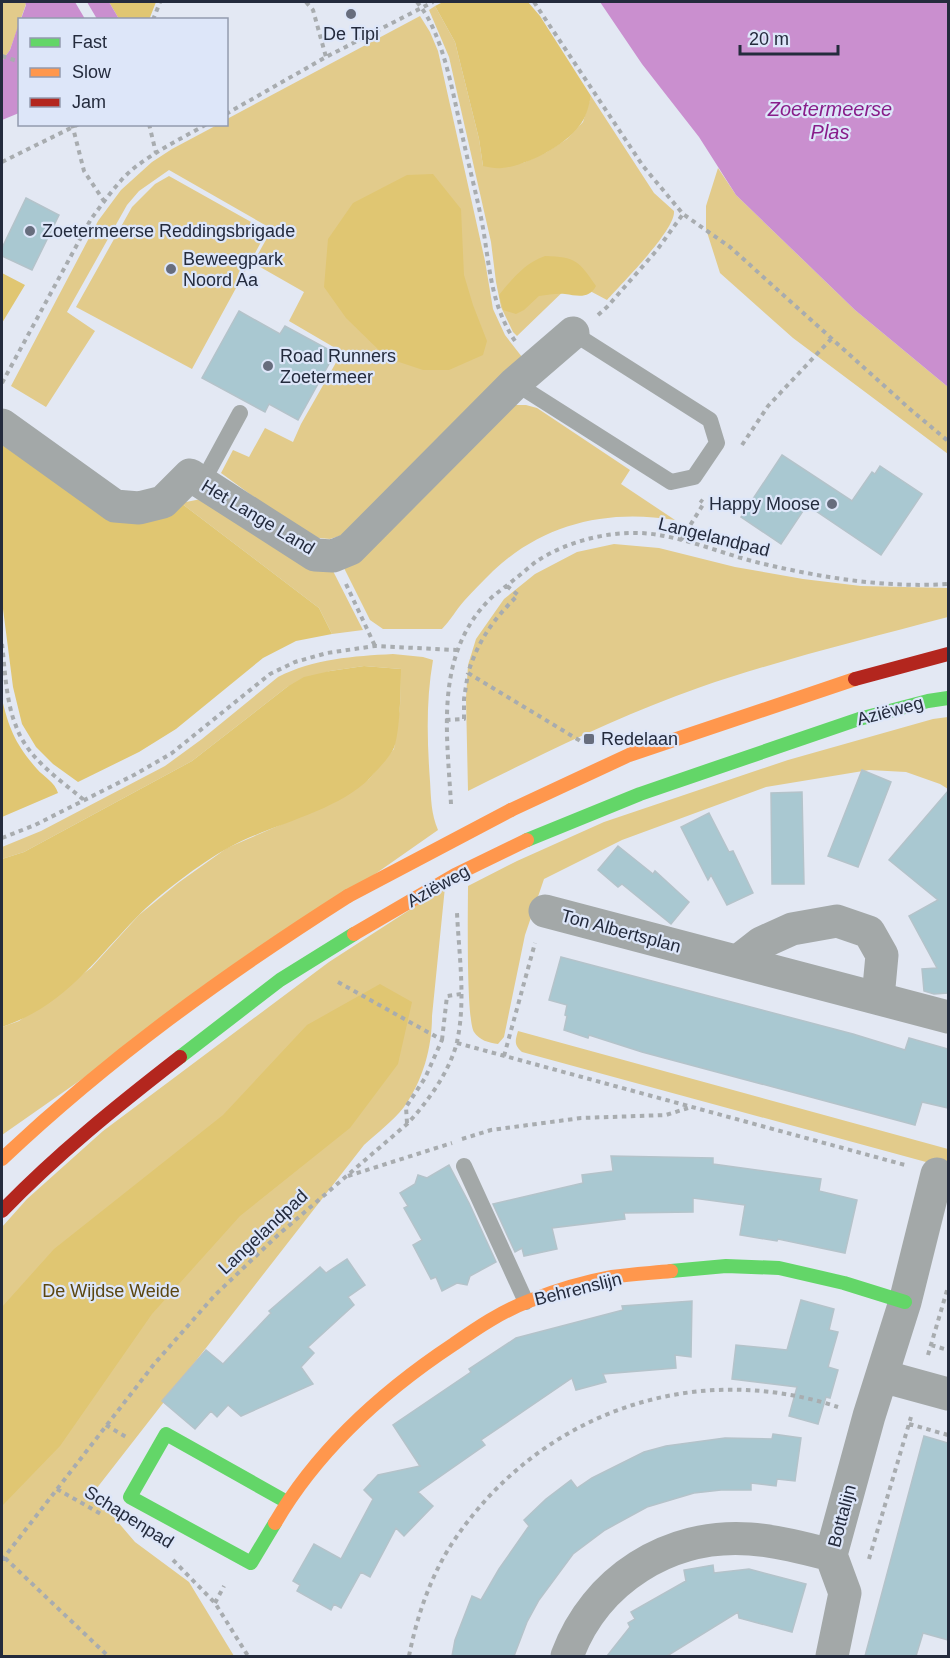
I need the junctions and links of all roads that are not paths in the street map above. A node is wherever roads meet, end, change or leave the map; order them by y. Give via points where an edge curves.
1 (573, 333) joint
2 (524, 375) junction
3 (240, 413) dead end
4 (2, 426) edge
5 (202, 483) junction
6 (948, 654) edge
7 (948, 698) edge
8 (545, 911) road end
9 (738, 961) junction
10 (878, 998) junction
11 (948, 1017) edge
12 (2, 1158) edge
13 (464, 1166) dead end
14 (937, 1174) road end
15 (2, 1211) edge
16 (526, 1302) junction
17 (905, 1302) junction
18 (882, 1376) junction
19 (933, 1390) edge
20 (287, 1502) junction
21 (831, 1555) junction
22 (567, 1656) edge
23 (832, 1656) edge

1 - 2 street, Het Lange Land
1 - 2 lane via 710,420 717,442 694,477 671,482
2 - 5 street, Het Lange Land via 350,549 333,556 315,555
3 - 5 lane
4 - 5 street, Het Lange Land via 115,506 139,508 163,502 190,475
6 - 12 street, Aziëweg, bridge via 872,673 629,755 511,810 348,896 269,946 131,1044 49,1112
7 - 15 street, Aziëweg, bridge via 859,719 640,794 526,840 455,875 280,980 90,1129
8 - 9 street, Ton Albertsplan
9 - 10 street, Ton Albertsplan
9 - 10 street via 761,943 792,929 837,921 869,932 882,955
10 - 11 street, Ton Albertsplan
13 - 16 lane
14 - 17 street, Bottalijn
16 - 17 street, Behrenslijn via 612,1277 726,1266 779,1268
16 - 20 street, Behrenslijn via 477,1328 414,1370 359,1417
17 - 18 street, Bottalijn
18 - 19 street
18 - 21 street, Bottalijn
20 - 20 street, Behrenslijn via 166,1434 130,1497 251,1563
21 - 22 street via 749,1539 691,1543 661,1553 611,1586 592,1608
21 - 23 street, Bottalijn via 845,1593

